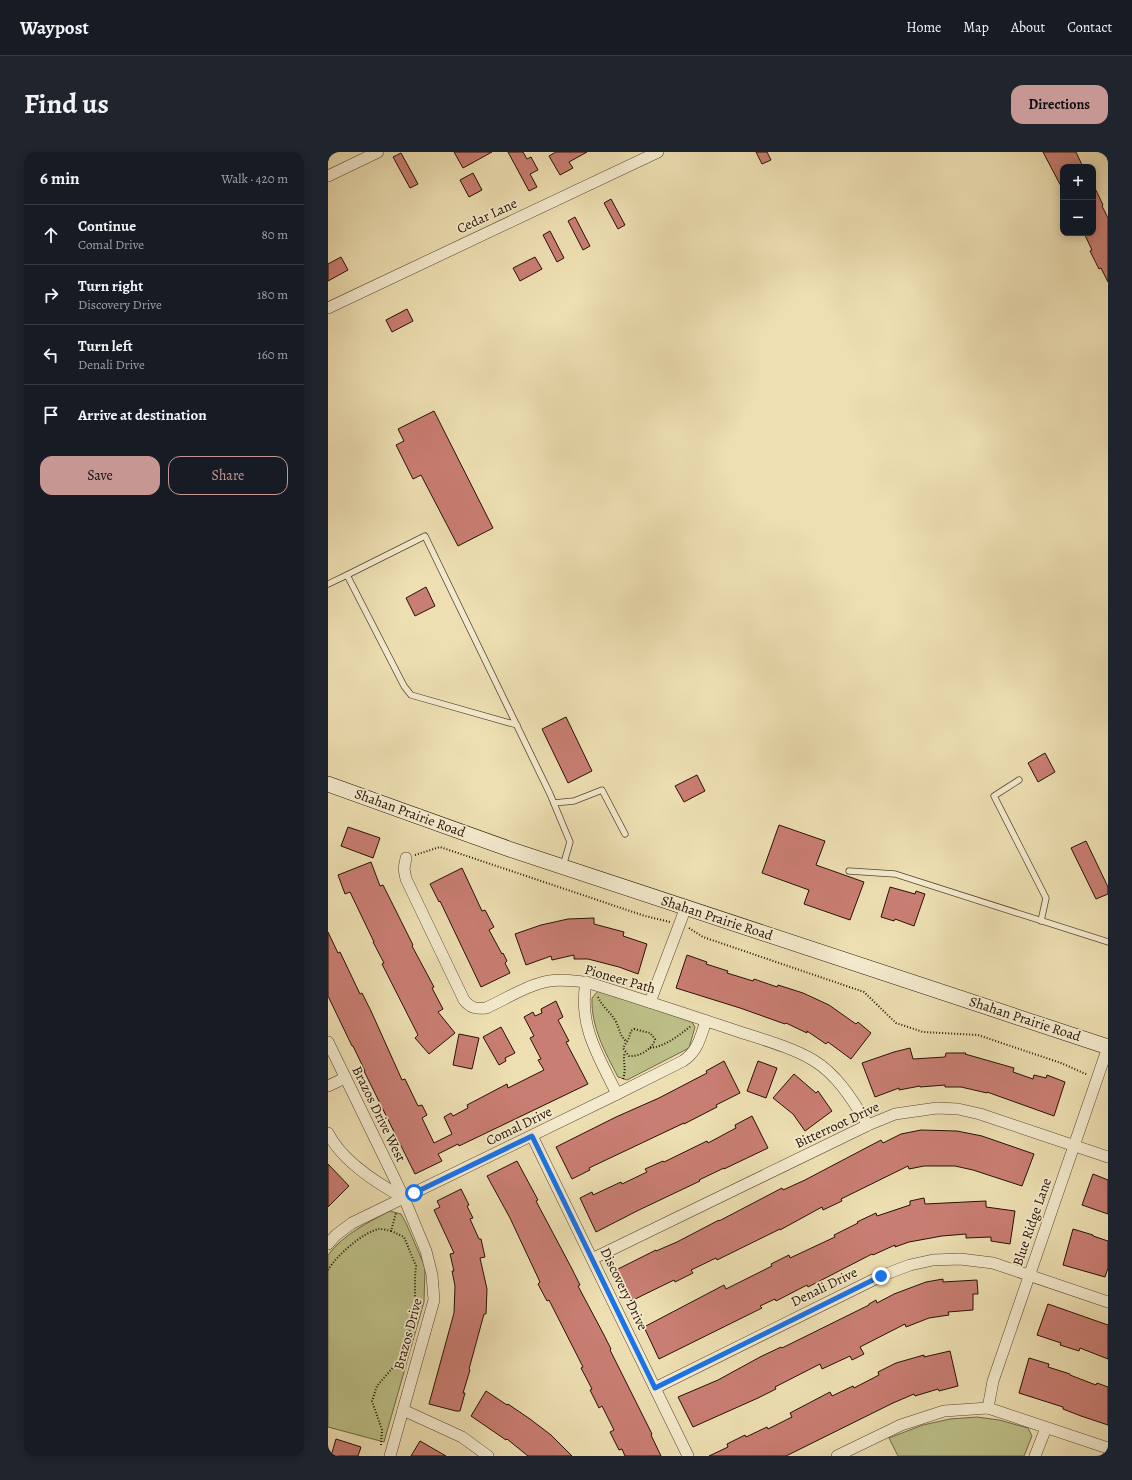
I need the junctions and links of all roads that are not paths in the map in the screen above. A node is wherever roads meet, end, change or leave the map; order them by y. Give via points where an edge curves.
1 (378, 152) edge
2 (658, 152) edge
3 (328, 176) edge
4 (328, 308) edge
5 (347, 575) junction
6 (328, 584) edge
7 (517, 725) junction
8 (1019, 780) dead end
9 (328, 784) edge
10 (554, 803) junction
11 (625, 834) dead end
12 (406, 858) road end
13 (563, 867) junction
14 (849, 871) dead end
15 (686, 907) junction
16 (1041, 921) junction
17 (1108, 942) edge
18 (586, 982) junction
19 (650, 1002) junction
20 (706, 1021) junction
21 (328, 1042) edge
22 (1108, 1047) edge
23 (345, 1078) junction
24 (328, 1086) edge
25 (617, 1094) junction
26 (868, 1125) junction
27 (328, 1133) edge
28 (532, 1136) junction
29 (1074, 1146) junction
30 (1108, 1157) edge
31 (404, 1198) junction
32 (328, 1244) edge
33 (592, 1259) junction
34 (1029, 1276) junction
35 (1108, 1302) edge
36 (655, 1388) junction
37 (988, 1408) junction
38 (403, 1410) junction
39 (1046, 1428) junction
40 (1108, 1448) edge
41 (390, 1456) edge
42 (488, 1456) edge
43 (688, 1456) edge
44 (837, 1456) edge
45 (1035, 1456) edge

1 - 3 street
2 - 4 street, Cedar Lane
5 - 6 lane
5 - 7 lane via 404,686 412,695
5 - 7 lane via 425,536
7 - 10 lane
8 - 16 lane via 994,796 1046,898
9 - 13 street, Shahan Prairie Road
10 - 11 lane via 574,801 602,790
10 - 13 lane via 570,842
12 - 18 street, Pioneer Path via 406,880 468,1005 486,1008 533,985 549,981
13 - 15 street, Shahan Prairie Road
14 - 16 lane via 895,874
15 - 19 street
15 - 22 street, Shahan Prairie Road
16 - 17 lane
18 - 19 street, Pioneer Path
18 - 25 street via 584,998 588,1028
19 - 20 street, Pioneer Path
20 - 25 street, Comal Drive via 691,1056
20 - 26 street, Pioneer Path via 814,1060 835,1078
21 - 23 street, Brazos Drive West
22 - 29 street, Blue Ridge Lane
23 - 24 street
23 - 31 street, Brazos Drive West
25 - 28 street, Comal Drive
26 - 29 street, Bitterroot Drive via 895,1114 937,1108 958,1109
26 - 33 street, Bitterroot Drive
27 - 31 street via 342,1153 355,1165
28 - 31 street, Comal Drive
28 - 33 street, Discovery Drive
29 - 30 street, Bitterroot Drive
29 - 34 street, Blue Ridge Lane
31 - 32 street, Comal Drive via 352,1223
31 - 38 street, Brazos Drive via 426,1251 434,1300
33 - 36 street, Discovery Drive
34 - 35 street, Denali Drive
34 - 36 street, Denali Drive via 993,1263 960,1259 933,1260 910,1265 881,1276
34 - 37 street, Blue Ridge Lane via 993,1381
36 - 43 street, Discovery Drive
37 - 39 street
37 - 44 street via 944,1411 901,1424
38 - 41 street, Brazos Drive
38 - 42 street via 462,1437
39 - 40 street
39 - 45 street

